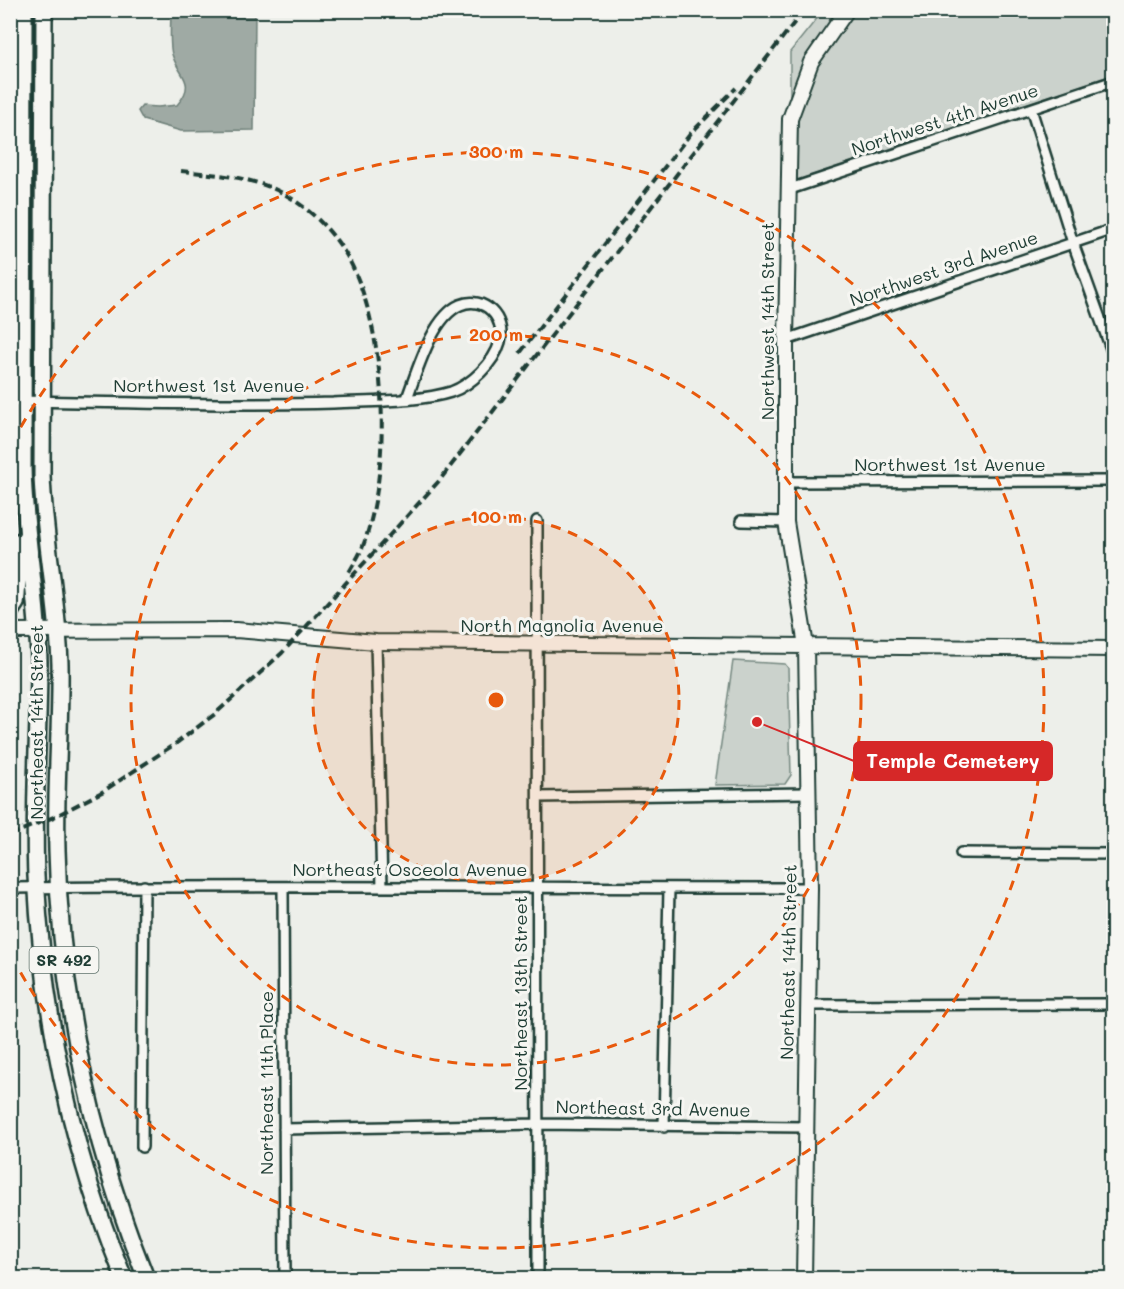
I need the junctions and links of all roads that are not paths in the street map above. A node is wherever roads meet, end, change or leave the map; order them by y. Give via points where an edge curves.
1 (24, 10) edge
2 (44, 10) edge
3 (847, 10) edge
4 (1113, 81) edge
5 (1031, 109) junction
6 (787, 190) junction
7 (1113, 229) edge
8 (1073, 243) junction
9 (786, 340) junction
10 (1113, 357) edge
11 (407, 398) junction
12 (16, 401) edge
13 (42, 401) junction
14 (1113, 481) edge
15 (786, 482) junction
16 (23, 490) junction
17 (537, 520) dead end
18 (741, 521) dead end
19 (786, 522) junction
20 (10, 612) edge
21 (10, 631) edge
22 (38, 631) junction
23 (58, 631) junction
24 (376, 642) junction
25 (536, 644) junction
26 (806, 646) junction
27 (1113, 649) edge
28 (809, 793) junction
29 (538, 797) junction
30 (961, 853) dead end
31 (1113, 854) edge
32 (144, 886) junction
33 (537, 886) junction
34 (382, 887) junction
35 (10, 888) edge
36 (37, 888) junction
37 (58, 888) junction
38 (283, 888) junction
39 (669, 888) junction
40 (810, 888) junction
41 (1113, 1004) edge
42 (809, 1005) junction
43 (538, 1124) junction
44 (664, 1127) junction
45 (806, 1127) junction
46 (284, 1129) junction
47 (142, 1147) dead end
48 (538, 1271) dead end
49 (123, 1278) edge
50 (146, 1278) edge
51 (285, 1278) edge
52 (804, 1278) edge

1 - 12 main road, SR 492
2 - 13 main road, Northeast 14th Street / SR 492
3 - 6 street, Northwest 14th Street via 811,62 790,119
4 - 5 street, Northwest 4th Avenue
5 - 6 street, Northwest 4th Avenue
5 - 8 street
6 - 9 street, Northwest 14th Street
7 - 8 street, Northwest 3rd Avenue
8 - 9 street, Northwest 3rd Avenue
8 - 10 street
9 - 15 street, Northwest 14th Street
11 - 11 street, Northwest 1st Avenue via 442,395 476,376 501,339 501,326 494,312 470,303 448,314 431,338
11 - 13 street, Northwest 1st Avenue via 280,404
12 - 13 street, Northwest 1st Avenue
12 - 16 main road, SR 492
13 - 23 main road, Northeast 14th Street / SR 492 via 43,500
14 - 15 street, Northwest 1st Avenue
15 - 19 street, Northwest 14th Street
16 - 20 main road via 17,595
16 - 22 main road, SR 492
17 - 25 street, Northeast 13th Street
18 - 19 street
19 - 26 street, Northwest 14th Street
21 - 22 street, North Magnolia Avenue
22 - 23 street, North Magnolia Avenue
22 - 36 main road, SR 492
23 - 24 street, North Magnolia Avenue via 236,630
23 - 37 main road, Northeast 14th Street / SR 492
24 - 25 street, North Magnolia Avenue
24 - 34 street
25 - 26 street, North Magnolia Avenue
25 - 29 street, Northeast 13th Street
26 - 27 street, North Magnolia Avenue
26 - 28 street, Northeast 14th Street
28 - 29 street
28 - 40 street, Northeast 14th Street
29 - 33 street, Northeast 13th Street
30 - 31 street
32 - 37 street, Northeast Osceola Avenue
32 - 38 street, Northeast Osceola Avenue
32 - 47 street
33 - 34 street, Northeast Osceola Avenue
33 - 39 street, Northeast Osceola Avenue
33 - 43 street, Northeast 13th Street
34 - 38 street, Northeast Osceola Avenue
35 - 36 street, Northeast Osceola Avenue
36 - 37 street, Northeast Osceola Avenue
36 - 49 main road, SR 492 via 47,995 61,1077 91,1187
37 - 50 main road, Northeast 14th Street / SR 492 via 67,986 83,1077 111,1183
38 - 46 street, Northeast 11th Place
39 - 40 street, Northeast Osceola Avenue
39 - 44 street
40 - 42 street, Northeast 14th Street
41 - 42 street
42 - 45 street, Northeast 14th Street
43 - 44 street, Northeast 3rd Avenue
43 - 46 street, Northeast 3rd Avenue
43 - 48 street, Northeast 13th Street
44 - 45 street, Northeast 3rd Avenue
45 - 52 street, Northeast 14th Street
46 - 51 street, Northeast 11th Place

